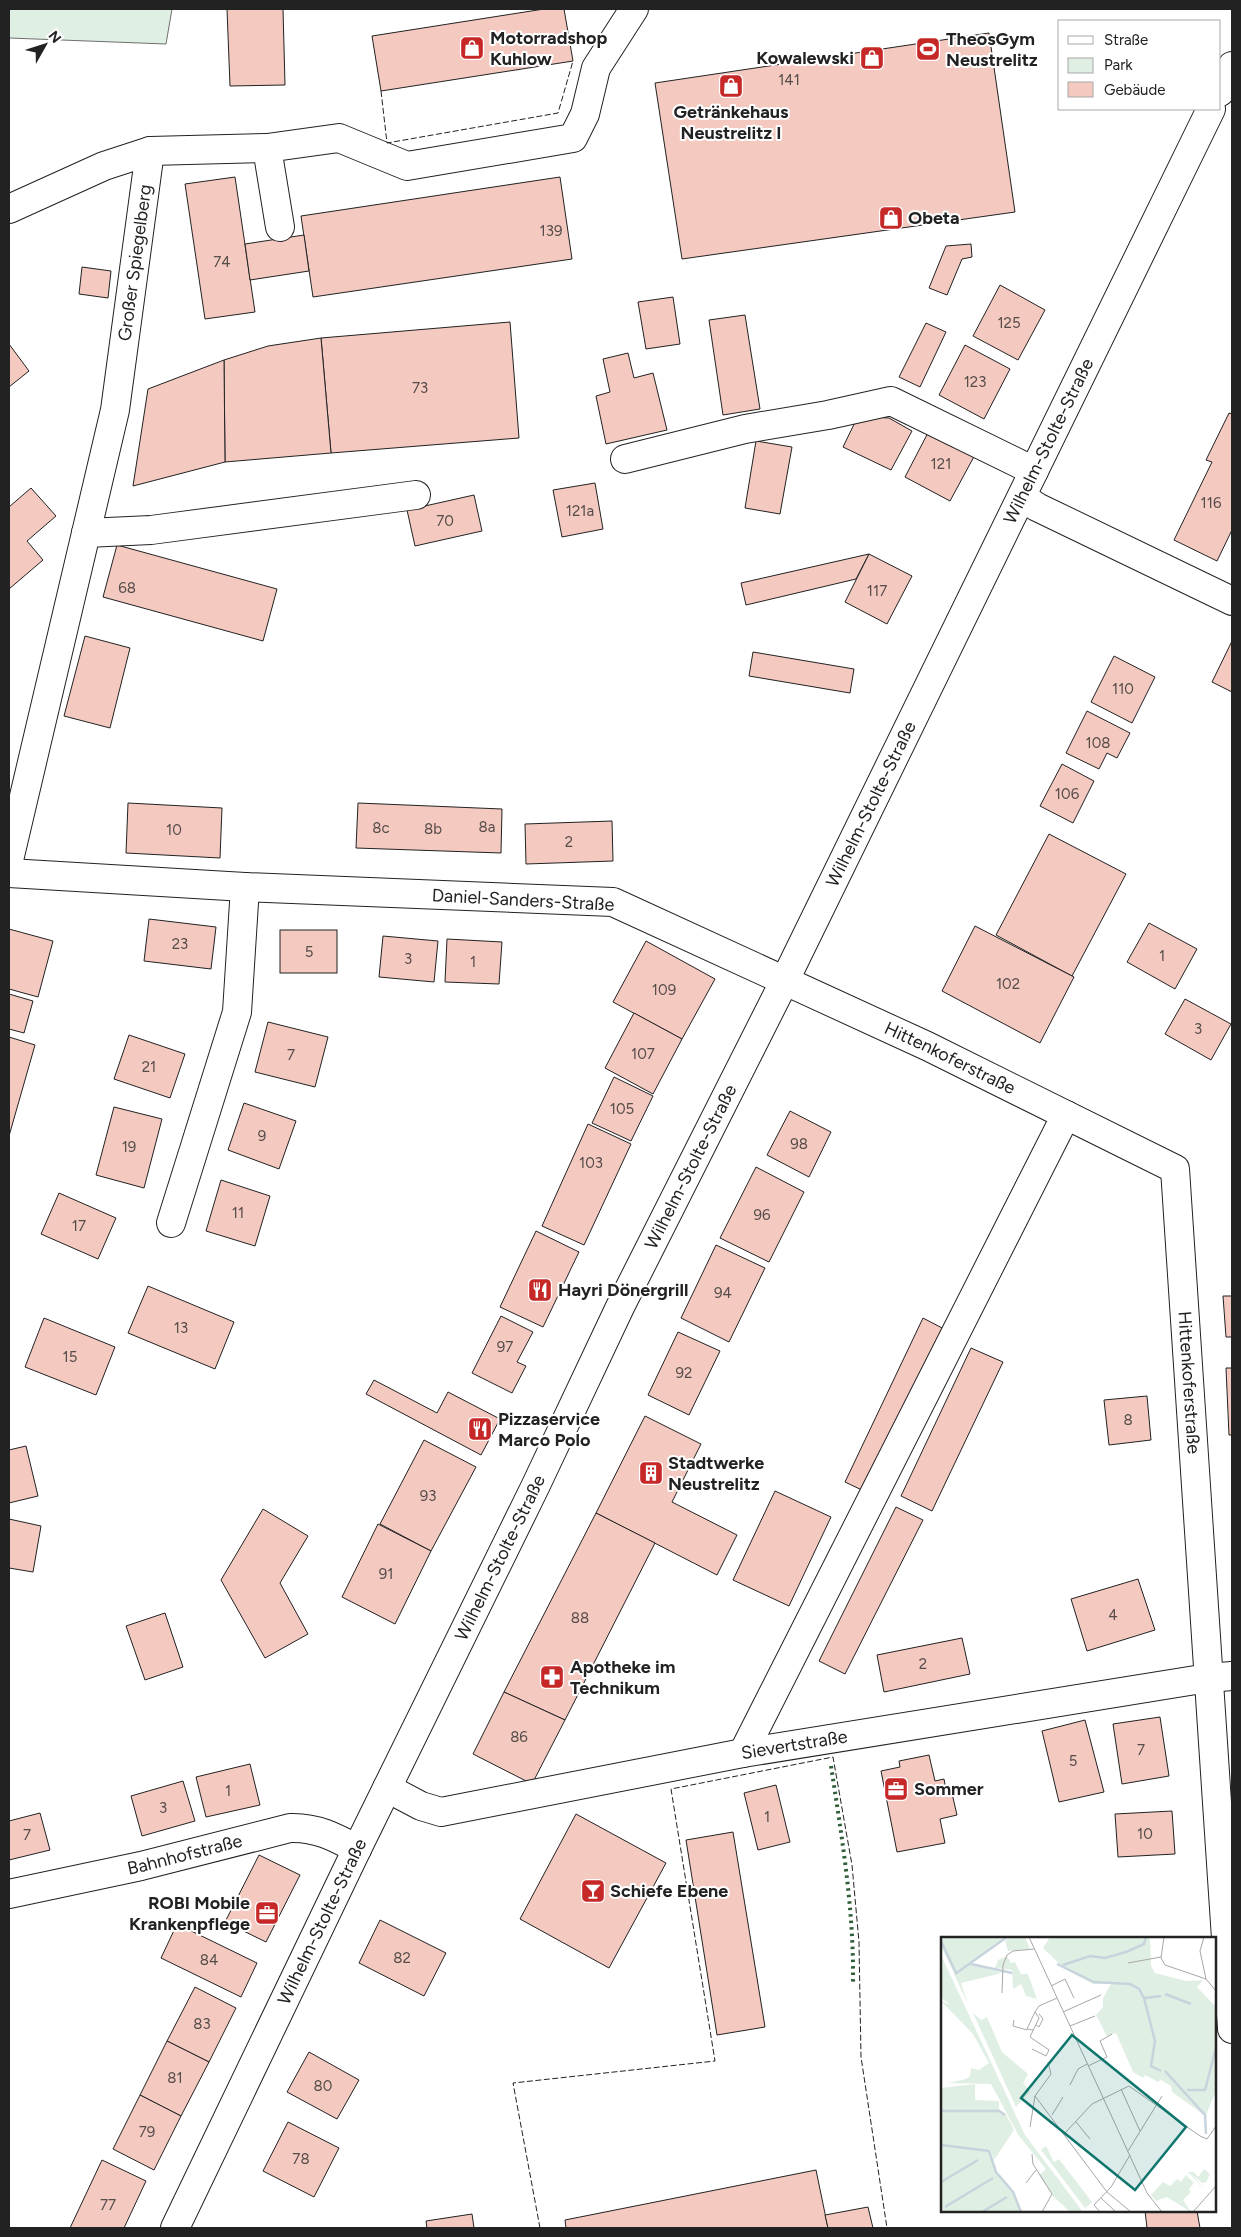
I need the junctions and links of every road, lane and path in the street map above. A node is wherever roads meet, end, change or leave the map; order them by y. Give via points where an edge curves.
1 (634, 9) edge
2 (1232, 66) edge
3 (1221, 90) edge
4 (1212, 110) edge
5 (268, 148) junction
6 (150, 151) junction
7 (9, 209) edge
8 (280, 227) dead end
9 (625, 459) dead end
10 (1034, 471) junction
11 (416, 495) dead end
12 (1022, 497) junction
13 (86, 533) junction
14 (1232, 601) edge
15 (9, 860) edge
16 (9, 873) edge
17 (244, 887) junction
18 (785, 980) junction
19 (1066, 1116) junction
20 (172, 1223) dead end
21 (1220, 1677) edge
22 (743, 1753) junction
23 (387, 1788) junction
24 (357, 1849) junction
25 (9, 1894) edge
26 (1232, 2029) edge
27 (174, 2228) edge

1 - 5 street via 596,68 585,114 573,138 407,166 339,138
2 - 3 street
4 - 10 street, Wilhelm-Stolte-Straße
5 - 6 street
5 - 8 street
6 - 7 street via 104,166
6 - 13 street, Großer Spiegelberg via 115,410
9 - 10 street via 745,429 891,401
10 - 12 street, Wilhelm-Stolte-Straße
11 - 13 street via 151,530
12 - 14 street
12 - 18 street, Wilhelm-Stolte-Straße
13 - 15 street, Großer Spiegelberg
16 - 17 street, Daniel-Sanders-Straße
17 - 18 street, Daniel-Sanders-Straße via 613,902
17 - 20 street via 237,1012
18 - 19 street, Hittenkoferstraße
18 - 23 street, Wilhelm-Stolte-Straße via 620,1307
19 - 21 street, Hittenkoferstraße via 1174,1169
19 - 22 street
21 - 22 street, Sievertstraße
21 - 26 street, Hittenkoferstraße
22 - 23 street, Sievertstraße via 441,1812 421,1806
23 - 24 street, Wilhelm-Stolte-Straße
24 - 25 street, Bahnhofstraße via 327,1833 307,1827 290,1828 141,1866
24 - 27 street, Wilhelm-Stolte-Straße

